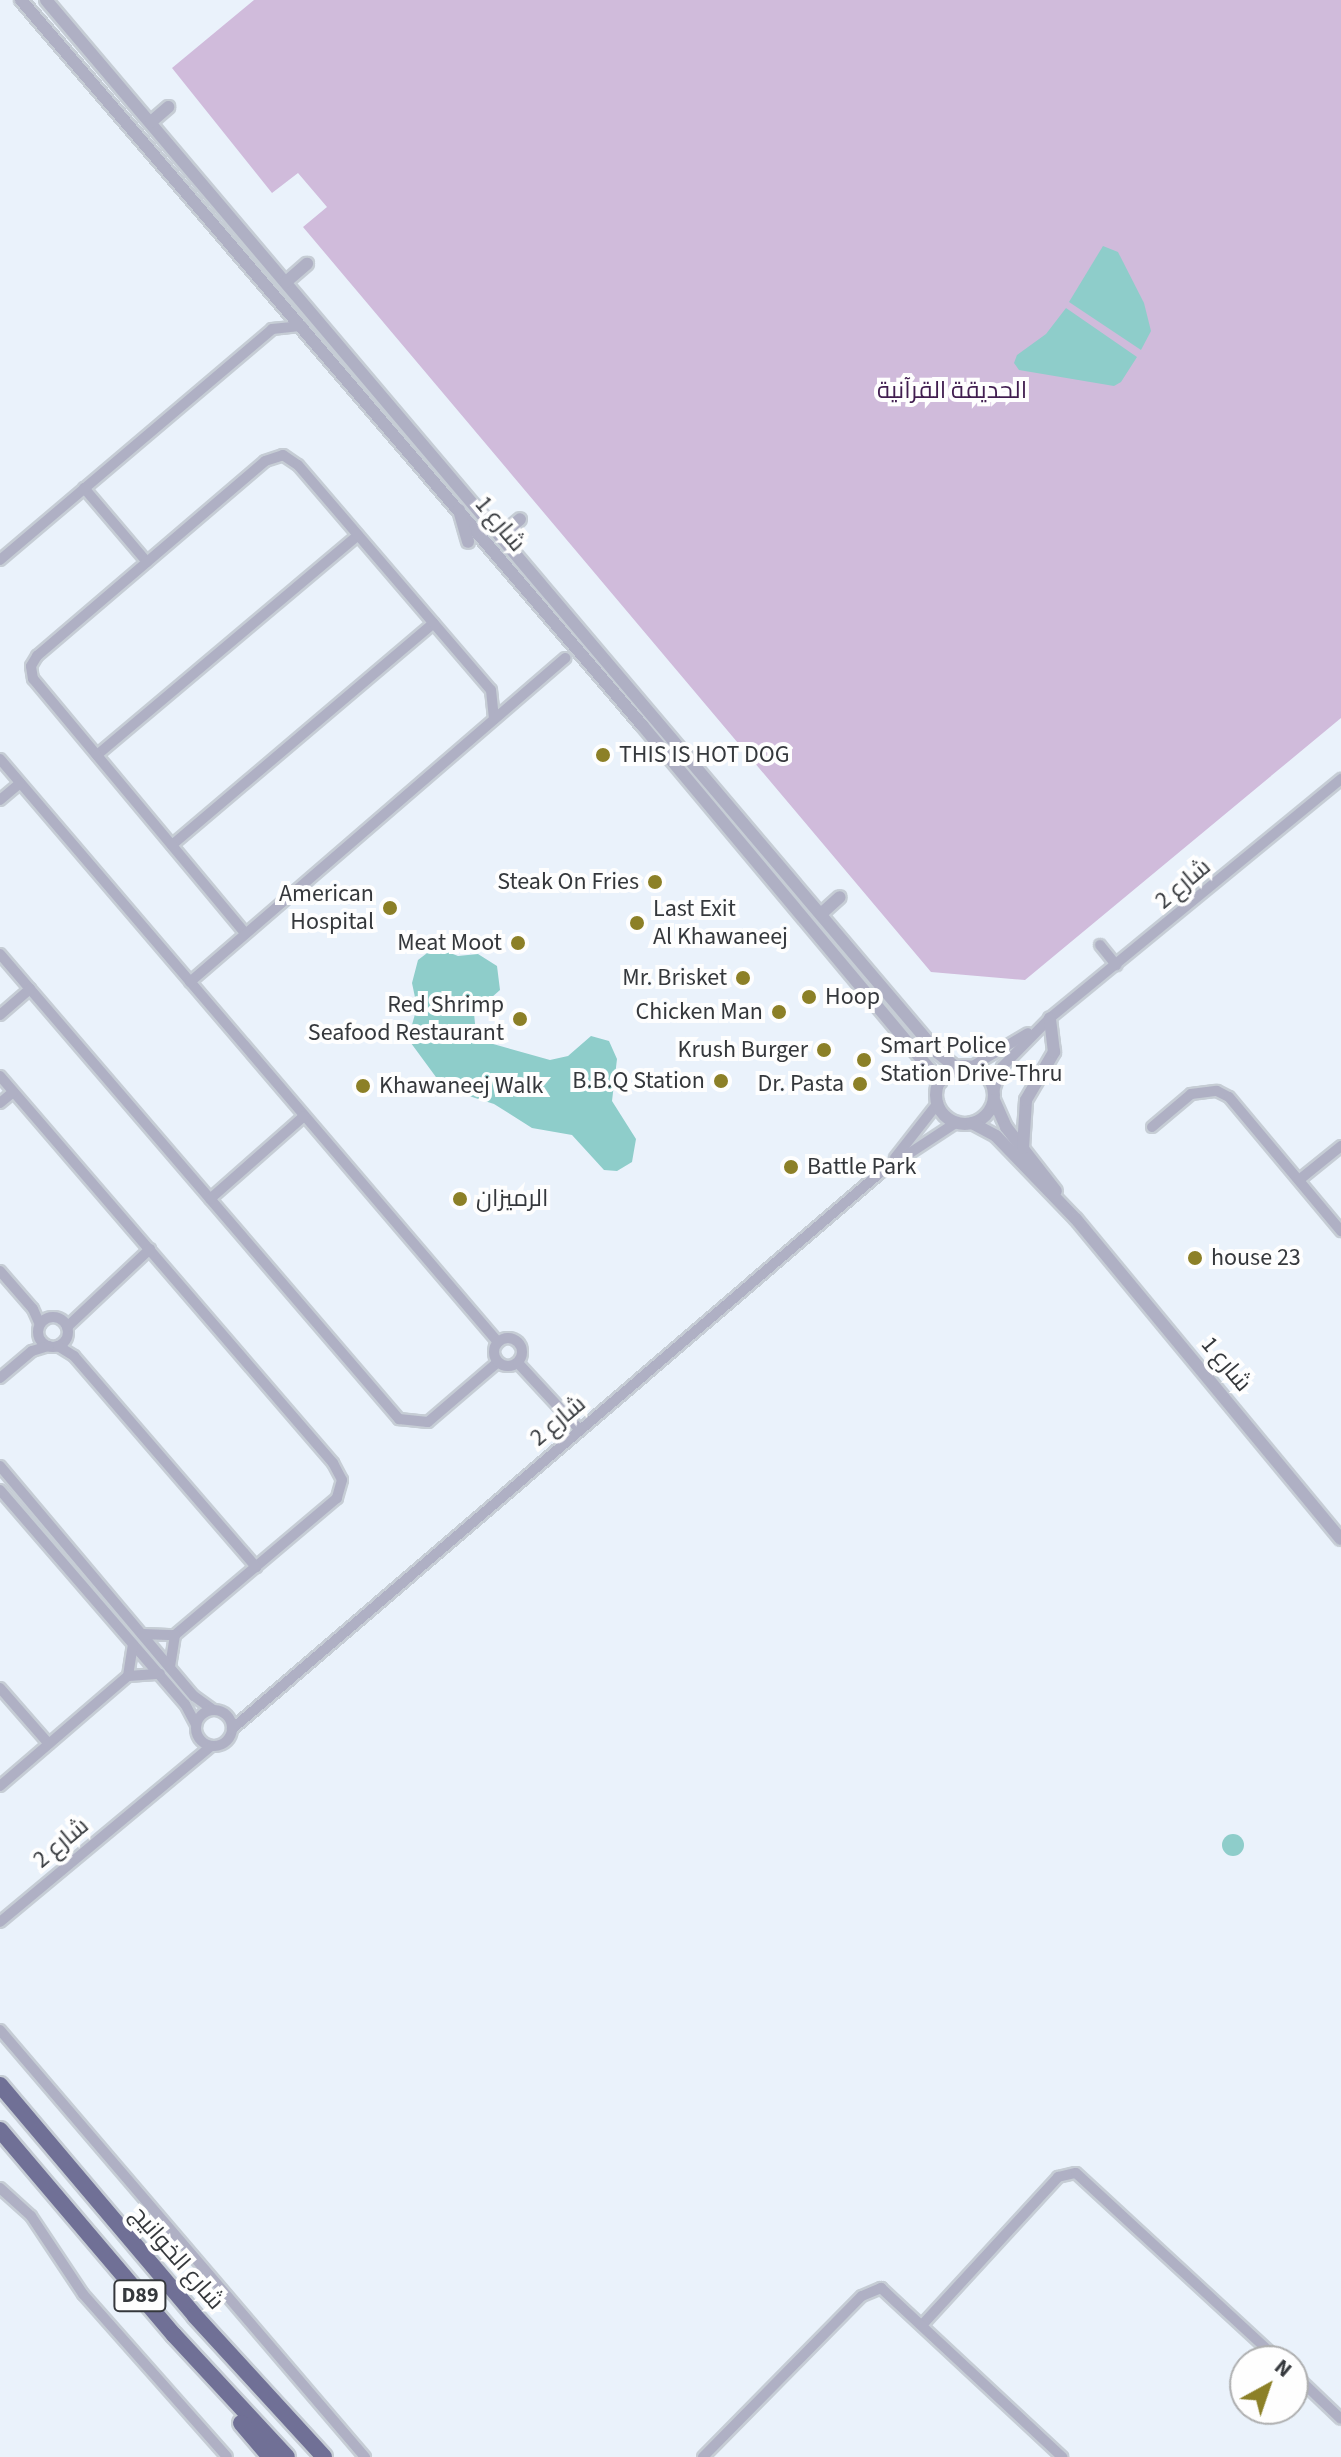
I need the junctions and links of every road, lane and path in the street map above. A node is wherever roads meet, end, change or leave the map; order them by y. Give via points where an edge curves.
1 (21, 0) edge
2 (30, 0) edge
3 (46, 0) edge
4 (59, 39) junction
5 (168, 107) dead end
6 (151, 122) junction
7 (307, 264) dead end
8 (286, 282) junction
9 (280, 300) junction
10 (302, 326) junction
11 (272, 329) junction
12 (84, 488) junction
13 (459, 510) junction
14 (520, 519) dead end
15 (358, 535) junction
16 (500, 536) junction
17 (468, 542) dead end
18 (0, 560) edge
19 (147, 562) junction
20 (434, 623) junction
21 (566, 658) dead end
22 (491, 690) junction
23 (518, 698) junction
24 (494, 718) junction
25 (97, 755) junction
26 (0, 759) edge
27 (1341, 779) edge
28 (20, 783) junction
29 (0, 800) edge
30 (172, 845) junction
31 (840, 897) dead end
32 (821, 914) junction
33 (245, 933) junction
34 (1100, 945) dead end
35 (0, 954) edge
36 (1116, 965) junction
37 (190, 982) junction
38 (30, 989) junction
39 (0, 1015) edge
40 (1050, 1018) junction
41 (971, 1067) junction
42 (957, 1068) junction
43 (0, 1076) edge
44 (940, 1082) junction
45 (13, 1092) junction
46 (994, 1096) junction
47 (0, 1103) edge
48 (938, 1103) junction
49 (304, 1116) junction
50 (957, 1122) junction
51 (972, 1123) junction
52 (1152, 1127) dead end
53 (1341, 1146) edge
54 (1023, 1148) junction
55 (887, 1167) junction
56 (1299, 1180) junction
57 (210, 1199) junction
58 (1076, 1219) junction
59 (1341, 1231) edge
60 (150, 1249) junction
61 (0, 1271) edge
62 (79, 1311) junction
63 (46, 1324) junction
64 (67, 1332) junction
65 (498, 1342) junction
66 (53, 1346) junction
67 (32, 1351) junction
68 (74, 1356) junction
69 (498, 1362) junction
70 (518, 1363) junction
71 (0, 1378) edge
72 (576, 1432) junction
73 (0, 1466) edge
74 (0, 1490) edge
75 (1341, 1539) edge
76 (256, 1567) junction
77 (141, 1633) junction
78 (175, 1635) junction
79 (133, 1644) junction
80 (170, 1668) junction
81 (160, 1674) junction
82 (128, 1676) junction
83 (0, 1688) edge
84 (255, 1706) junction
85 (218, 1711) junction
86 (232, 1729) junction
87 (197, 1730) junction
88 (49, 1744) junction
89 (211, 1746) junction
90 (184, 1764) junction
91 (0, 1786) edge
92 (0, 1922) edge
93 (0, 2030) edge
94 (0, 2085) edge
95 (0, 2130) edge
96 (0, 2188) edge
97 (923, 2324) junction
98 (1263, 2345) edge
99 (207, 2372) junction
100 (1309, 2388) edge
101 (1341, 2419) edge
102 (227, 2457) edge
103 (270, 2457) edge
104 (287, 2457) edge
105 (324, 2457) edge
106 (365, 2457) edge
107 (703, 2457) edge
108 (1062, 2457) edge

1 - 4 street, شارع 1
2 - 4 street
3 - 6 street, شارع 1
4 - 9 street, شارع 1
5 - 6 street
6 - 8 street, شارع 1
7 - 8 street
8 - 16 street, شارع 1
9 - 10 street, شارع 1
9 - 11 street
10 - 11 street
10 - 13 street, شارع 1
11 - 12 street
12 - 18 street
12 - 19 street
13 - 17 street
13 - 44 street, شارع 1
14 - 16 street
15 - 19 street via 294,460 276,455
15 - 20 street
15 - 25 street
16 - 32 street, شارع 1
19 - 25 street via 31,666 33,679
20 - 22 street
20 - 30 street
21 - 23 street
22 - 23 street
22 - 24 street
23 - 24 street
24 - 33 street
25 - 30 street
26 - 28 street
27 - 36 street, شارع 2
28 - 29 street
28 - 37 street
30 - 33 street
31 - 32 street
32 - 42 street, شارع 1 via 937,1052
33 - 37 street
34 - 36 street
35 - 38 street
36 - 40 street, شارع 2
37 - 49 street
38 - 39 street
38 - 57 street
40 - 41 street, شارع 2
40 - 46 street, شارع 2 via 1002,1067
40 - 54 street via 1054,1052 1026,1100
41 - 42 street
41 - 46 street via 986,1075
42 - 44 street
43 - 45 street
44 - 48 street
45 - 47 street
45 - 60 street
46 - 51 street via 984,1117
46 - 54 street, شارع 1
48 - 50 street
48 - 55 street, شارع 2
49 - 57 street
49 - 65 street
50 - 51 street
50 - 55 street, شارع 2
51 - 58 street, شارع 1 via 996,1136
52 - 56 street via 1191,1094 1217,1091 1238,1107
53 - 56 street
54 - 58 street, شارع 1
55 - 72 street, شارع 2
56 - 59 street
57 - 69 street via 399,1419 428,1422
58 - 75 street, شارع 1
60 - 62 street
60 - 76 street via 339,1471 337,1498
61 - 63 street
62 - 63 street
62 - 64 street
63 - 64 street
63 - 66 street
63 - 67 street
64 - 66 street
64 - 68 street
65 - 69 street
65 - 70 street via 519,1342 523,1351
66 - 67 street
66 - 68 street
67 - 71 street
68 - 76 street
69 - 70 street via 508,1367
70 - 72 street
72 - 84 street, شارع 2
73 - 77 street
74 - 79 street
76 - 78 street
77 - 78 street
77 - 80 street
78 - 80 street
79 - 81 street
79 - 82 street
80 - 85 street
81 - 82 street
81 - 87 street
82 - 88 street
83 - 88 street
84 - 85 street, شارع 2
84 - 86 street, شارع 2
85 - 86 street
85 - 87 street
86 - 89 street, شارع 2 via 227,1741
87 - 89 street
87 - 90 street, شارع 2
88 - 91 street
89 - 90 street, شارع 2
90 - 92 street, شارع 2
93 - 106 street
94 - 105 highway, شارع الخوانيج via 195,2316
95 - 99 highway, D89
96 - 102 street via 31,2216 83,2294
97 - 98 street via 1058,2177 1076,2173
97 - 107 street via 888,2291 867,2291
97 - 108 street
99 - 103 highway
99 - 104 highway, D89
100 - 101 street

